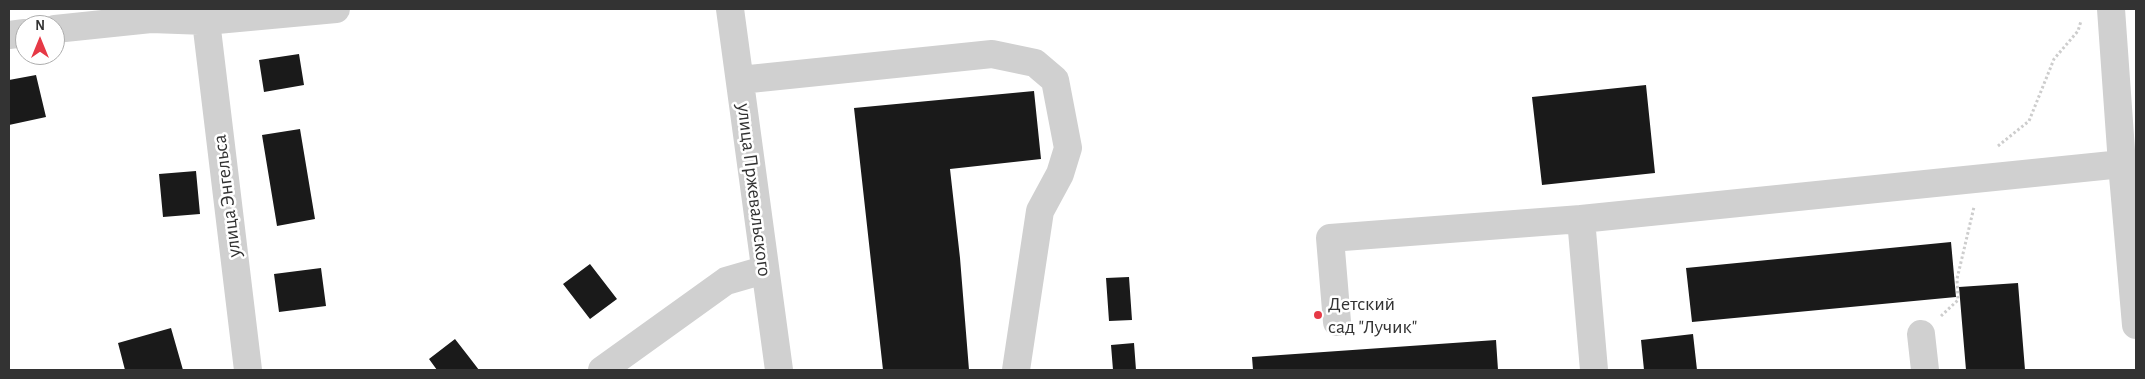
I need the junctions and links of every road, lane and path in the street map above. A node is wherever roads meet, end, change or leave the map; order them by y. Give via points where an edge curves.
1 (336, 9) edge
2 (730, 9) edge
3 (2111, 9) edge
4 (206, 21) junction
5 (65, 29) edge
6 (740, 80) junction
7 (2122, 164) junction
8 (1581, 219) junction
9 (764, 270) junction
10 (1337, 322) dead end
11 (2136, 325) edge
12 (1921, 334) dead end
13 (248, 370) edge
14 (602, 370) edge
15 (779, 370) edge
16 (1016, 370) edge
17 (1594, 370) edge
18 (1925, 370) edge

1 - 4 street
2 - 6 street, улица Пржевальского
3 - 7 street
4 - 5 street via 151,18
4 - 13 street, улица Энгельса
6 - 9 street, улица Пржевальского
6 - 16 street via 992,54 1035,63 1055,80 1068,148 1060,174 1040,211
7 - 8 street
7 - 11 street
8 - 10 street via 1330,238
8 - 17 street
9 - 14 street via 726,280
9 - 15 street, улица Пржевальского
12 - 18 street

